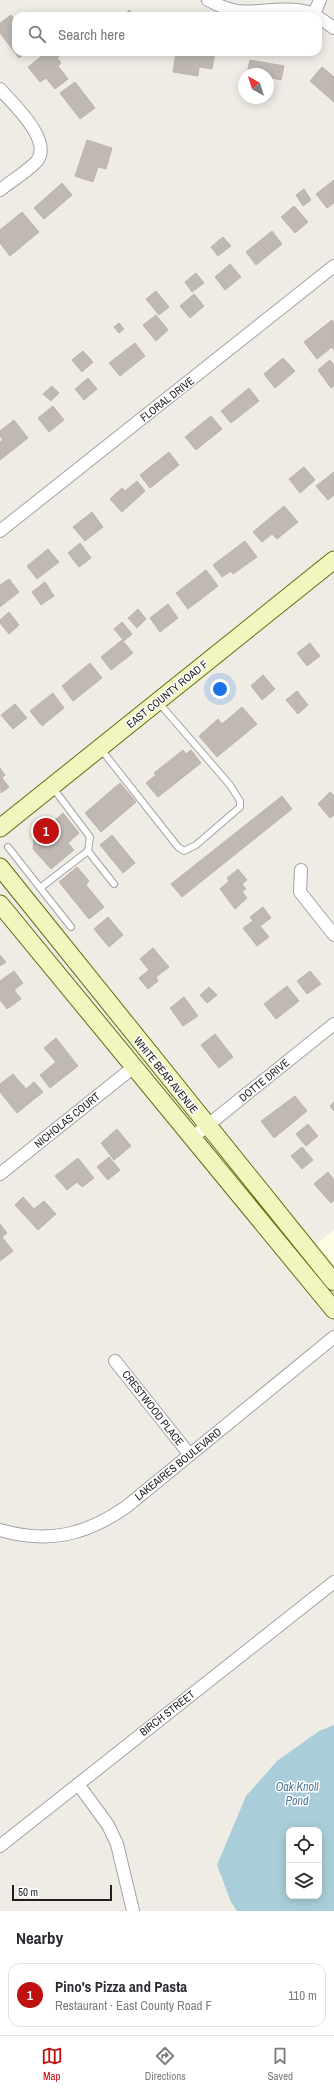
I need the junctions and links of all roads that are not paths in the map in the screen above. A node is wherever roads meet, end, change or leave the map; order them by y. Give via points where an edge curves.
1 (208, 0) edge
2 (320, 0) edge
3 (300, 12) edge
4 (317, 12) edge
5 (322, 20) edge
6 (334, 28) edge
7 (0, 89) edge
8 (0, 190) edge
9 (334, 266) edge
10 (0, 531) edge
11 (334, 560) edge
12 (158, 702) junction
13 (100, 748) junction
14 (52, 786) junction
15 (0, 828) edge
16 (8, 847) dead end
17 (88, 851) junction
18 (0, 866) edge
19 (302, 870) dead end
20 (114, 884) dead end
21 (40, 888) junction
22 (0, 904) edge
23 (71, 928) dead end
24 (334, 934) edge
25 (334, 1024) edge
26 (134, 1066) junction
27 (207, 1126) junction
28 (193, 1137) junction
29 (0, 1174) edge
30 (334, 1282) edge
31 (334, 1310) edge
32 (334, 1337) edge
33 (115, 1361) dead end
34 (190, 1455) junction
35 (0, 1530) edge
36 (334, 1582) edge
37 (78, 1784) junction
38 (0, 1846) edge
39 (133, 1911) edge

1 - 3 street via 237,11
2 - 4 street
5 - 6 street
7 - 8 street via 37,134 41,143 37,160
9 - 10 street, FLORAL DRIVE
11 - 12 main road, EAST COUNTY ROAD F
12 - 13 main road, EAST COUNTY ROAD F
12 - 13 lane via 240,800 240,807 196,845 184,851 178,847
13 - 14 main road, EAST COUNTY ROAD F
14 - 15 main road, EAST COUNTY ROAD F
14 - 17 lane via 90,837
16 - 21 lane
17 - 20 lane
17 - 21 lane
18 - 27 main road, WHITE BEAR AVENUE
19 - 24 street via 300,892
21 - 23 lane
22 - 26 main road, WHITE BEAR AVENUE
25 - 27 street, DOTTE DRIVE
26 - 28 main road, WHITE BEAR AVENUE
26 - 29 street, NICHOLAS COURT
27 - 28 street, DOTTE DRIVE
27 - 30 main road, WHITE BEAR AVENUE
28 - 31 main road, WHITE BEAR AVENUE
32 - 34 street, LAKEAIRES BOULEVARD
33 - 34 street, CRESTWOOD PLACE
34 - 35 street, LAKEAIRES BOULEVARD via 126,1507 88,1529 46,1537 26,1536
36 - 37 street, BIRCH STREET
37 - 38 street, BIRCH STREET
37 - 39 street via 108,1825 117,1844

